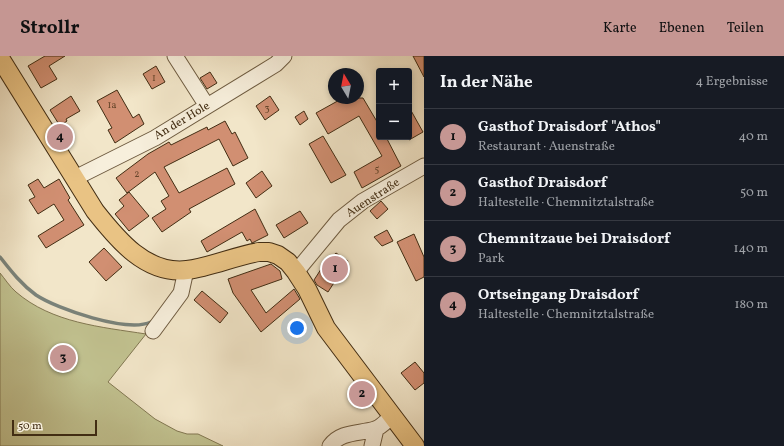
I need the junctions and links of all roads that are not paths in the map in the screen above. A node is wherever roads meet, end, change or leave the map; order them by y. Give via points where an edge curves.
1 (175, 56) edge
2 (284, 56) edge
3 (0, 58) edge
4 (207, 106) junction
5 (423, 167) edge
6 (75, 178) junction
7 (186, 270) junction
8 (296, 272) junction
9 (153, 331) dead end
10 (392, 416) junction
11 (376, 429) junction
12 (330, 446) edge
13 (372, 446) edge
14 (415, 446) edge

1 - 4 street
2 - 4 street, An der Hole via 276,64
3 - 6 main road
4 - 6 street, An der Hole via 155,138
5 - 8 street, Auenstraße via 363,201 339,220
6 - 7 main road via 95,211 131,251 157,266 171,270
7 - 8 main road via 259,252 278,255
7 - 9 street via 181,293
8 - 10 main road via 326,328
10 - 11 street
10 - 14 main road
11 - 12 street via 346,435
11 - 13 street

